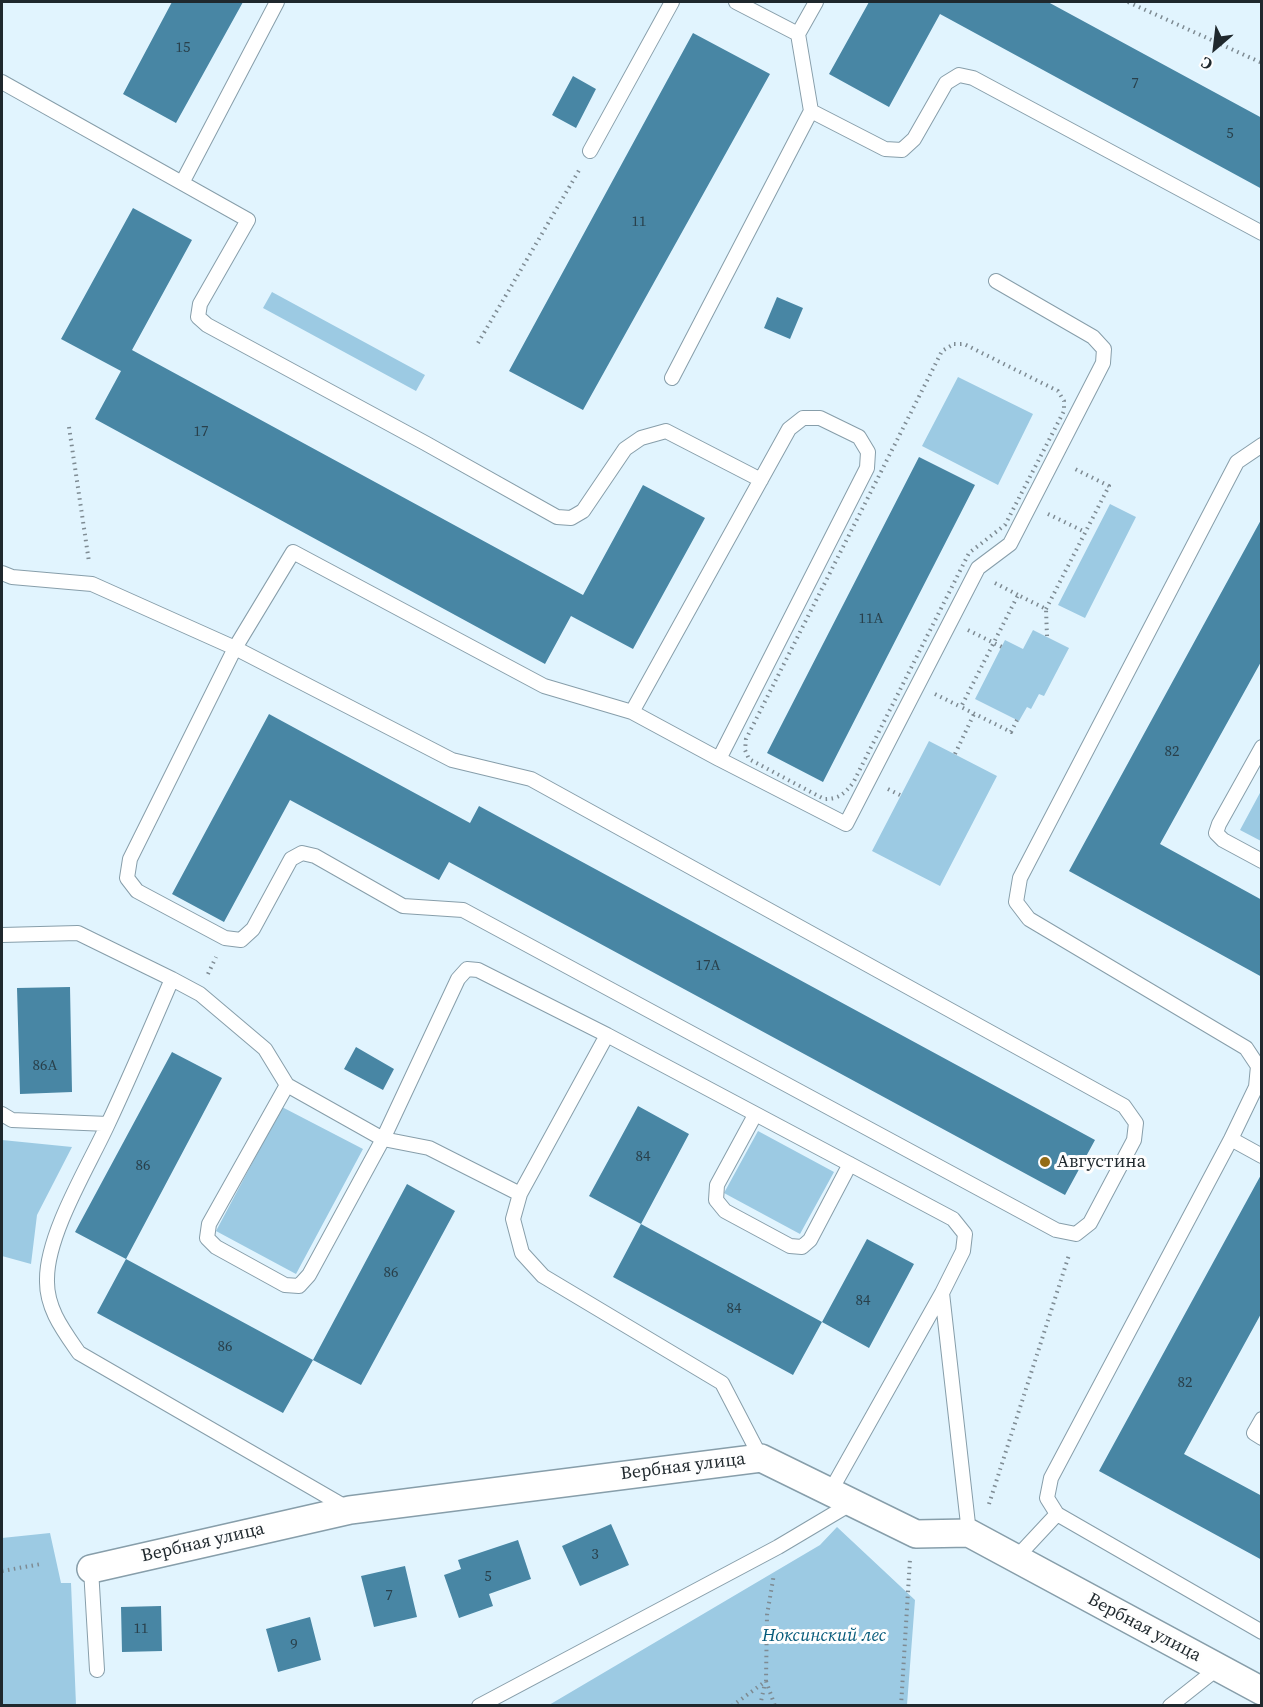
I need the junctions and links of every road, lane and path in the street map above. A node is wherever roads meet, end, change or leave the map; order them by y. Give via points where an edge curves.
1 (277, 2) edge
2 (672, 2) edge
3 (736, 2) edge
4 (816, 2) edge
5 (1128, 2) edge
6 (798, 34) junction
7 (1262, 63) edge
8 (2, 82) edge
9 (811, 111) junction
10 (590, 151) joint
11 (182, 183) junction
12 (1262, 233) edge
13 (996, 281) dead end
14 (478, 343) dead end
15 (672, 378) dead end
16 (69, 426) dead end
17 (1262, 445) edge
18 (1067, 464) dead end
19 (761, 480) junction
20 (1043, 511) dead end
21 (1085, 532) junction
22 (961, 569) joint
23 (2, 573) edge
24 (988, 579) dead end
25 (92, 584) junction
26 (1018, 594) junction
27 (1046, 609) junction
28 (963, 628) dead end
29 (1047, 636) dead end
30 (994, 643) junction
31 (1002, 647) dead end
32 (235, 648) junction
33 (931, 692) dead end
34 (961, 707) junction
35 (632, 712) junction
36 (974, 714) junction
37 (1017, 720) dead end
38 (1262, 747) edge
39 (955, 754) dead end
40 (719, 759) junction
41 (883, 787) dead end
42 (900, 795) dead end
43 (1262, 861) edge
44 (2, 935) edge
45 (225, 938) junction
46 (172, 979) junction
47 (200, 994) junction
48 (607, 1035) junction
49 (286, 1085) junction
50 (2, 1114) edge
51 (755, 1114) junction
52 (108, 1124) junction
53 (383, 1139) junction
54 (1231, 1139) junction
55 (1262, 1156) edge
56 (850, 1164) junction
57 (520, 1194) junction
58 (1076, 1234) junction
59 (942, 1293) junction
60 (1262, 1419) edge
61 (1262, 1438) edge
62 (761, 1458) junction
63 (841, 1497) junction
64 (350, 1510) junction
65 (1058, 1514) junction
66 (974, 1535) junction
67 (778, 1546) junction
68 (911, 1555) dead end
69 (1016, 1558) junction
70 (41, 1564) dead end
71 (91, 1569) joint
72 (2, 1571) edge
73 (1262, 1632) edge
74 (1218, 1668) junction
75 (97, 1670) dead end
76 (766, 1681) junction
77 (1262, 1691) edge
78 (479, 1706) edge
79 (732, 1706) edge
80 (760, 1706) edge
81 (775, 1706) edge
82 (901, 1706) edge
83 (1170, 1706) edge

1 - 11 lane
2 - 10 lane
3 - 6 lane
4 - 6 lane
5 - 7 path
6 - 9 lane
8 - 11 lane
9 - 12 lane via 885,149 902,150 914,140 946,83 959,75 973,78
9 - 15 lane
10 - 14 path
11 - 19 lane via 248,220 200,304 198,317 557,517 571,518 583,511 626,449 640,438 666,431
13 - 40 lane via 1093,338 1104,349 1103,363 1011,544 978,568 846,824
16 - 25 path
17 - 54 lane via 1237,462 1020,878 1016,902 1029,919 1246,1048 1258,1066 1256,1087
18 - 21 path via 1109,486
19 - 35 lane
19 - 40 lane via 789,429 803,418 820,418 859,437 868,452 867,468
20 - 21 path
21 - 27 path
22 - 22 path via 969,553 1005,525 1064,411 1064,401 1058,391 964,344 954,344 942,351 746,739 749,759 824,799 844,794
23 - 25 lane
24 - 26 path
25 - 32 lane
26 - 27 path
26 - 30 path
27 - 29 path
28 - 30 path
30 - 31 path
30 - 34 path
32 - 35 lane via 293,552 544,686
32 - 45 lane via 130,859 127,878 137,891
32 - 58 lane via 452,760 531,779 1124,1106 1136,1123 1134,1140 1090,1223
33 - 34 path
34 - 36 path
35 - 40 lane
36 - 37 path via 1011,732
36 - 39 path
38 - 43 lane via 1216,833
41 - 42 path
44 - 46 lane via 78,933
45 - 47 path
45 - 58 lane via 241,940 253,929 291,859 302,853 315,856 403,906 463,910 1056,1230
46 - 47 lane
46 - 52 lane
47 - 49 lane via 265,1049
48 - 51 lane
48 - 53 lane via 478,970 467,969 458,979
48 - 57 lane
49 - 53 lane
49 - 53 lane via 209,1224 207,1238 216,1247 285,1285 299,1286 309,1275
50 - 52 lane via 12,1120
51 - 56 lane
51 - 56 lane via 717,1185 716,1200 725,1211 790,1246 802,1247 810,1240
52 - 64 lane via 50,1252 46,1280 55,1318 79,1353
53 - 57 lane via 429,1148
54 - 55 lane
54 - 65 lane via 1051,1478 1047,1498
56 - 59 lane via 953,1219 965,1234 963,1251
57 - 62 lane via 513,1219 522,1253 543,1276 722,1383
58 - 66 path
59 - 63 lane
59 - 66 lane
60 - 61 lane via 1254,1433
62 - 63 street, Вербная улица
62 - 64 street, Вербная улица
63 - 66 street, Вербная улица via 916,1534
63 - 67 lane
64 - 71 street, Вербная улица
65 - 69 lane
65 - 73 lane
66 - 69 street, Вербная улица
67 - 76 path via 767,1615
67 - 78 lane
68 - 82 path
69 - 74 street, Вербная улица
70 - 72 path
71 - 75 lane
74 - 77 street, Вербная улица
74 - 83 lane
76 - 79 path
76 - 80 path
76 - 81 path

